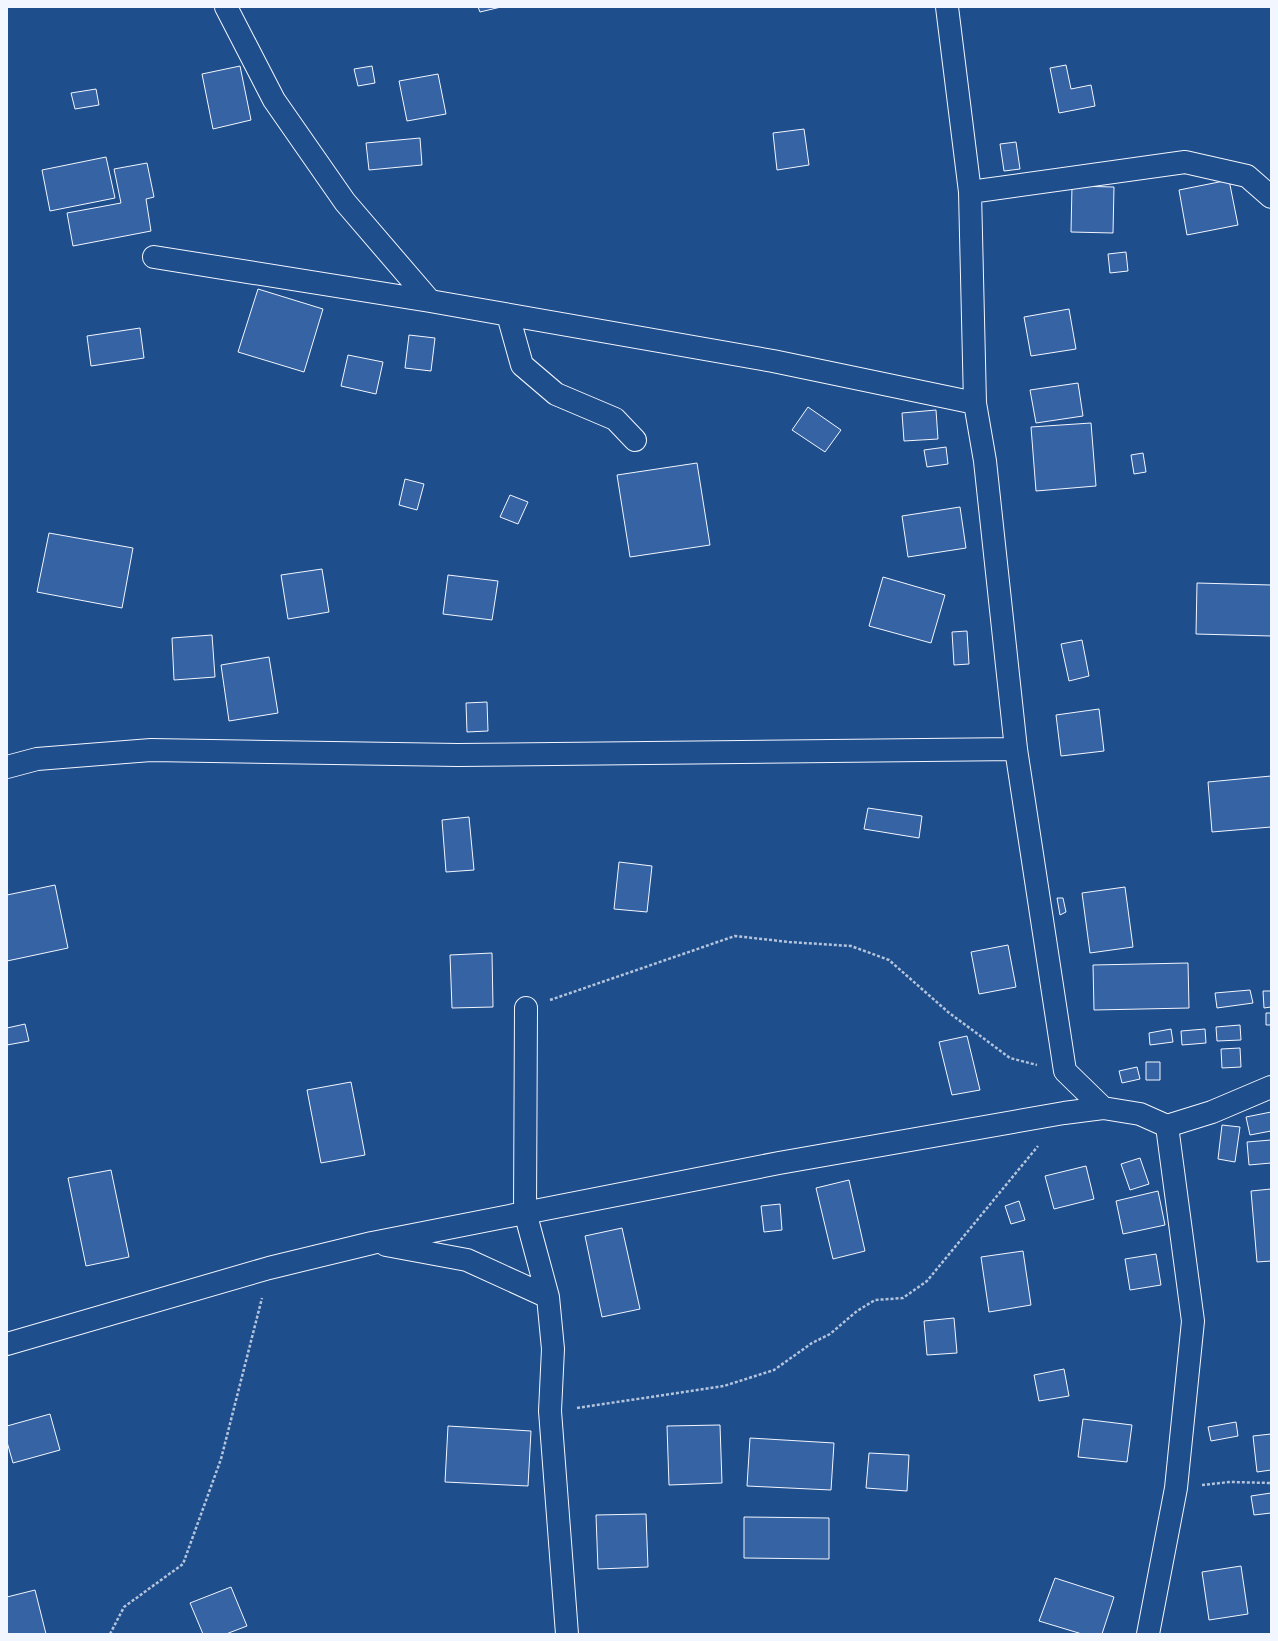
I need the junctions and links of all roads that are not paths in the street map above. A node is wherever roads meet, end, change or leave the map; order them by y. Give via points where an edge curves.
1 (226, 7) edge
2 (947, 7) edge
3 (970, 192) junction
4 (1271, 197) edge
5 (154, 257) dead end
6 (430, 301) junction
7 (508, 315) junction
8 (975, 402) junction
9 (636, 440) dead end
10 (1016, 749) junction
11 (7, 757) edge
12 (37, 759) junction
13 (7, 767) edge
14 (526, 1008) road end
15 (1271, 1087) edge
16 (1103, 1108) junction
17 (1167, 1126) junction
18 (525, 1212) junction
19 (372, 1243) junction
20 (548, 1297) junction
21 (7, 1344) edge
22 (566, 1634) edge
23 (1148, 1634) edge

1 - 6 street via 274,100 345,202
2 - 3 street
3 - 4 street via 1185,162 1247,176
3 - 8 street
5 - 6 street
6 - 7 street
7 - 8 street via 773,361
7 - 9 street via 522,365 556,394 615,419
8 - 10 street via 985,461
10 - 12 street via 458,755 151,750
10 - 16 street via 1065,1071
11 - 12 street
12 - 13 street
14 - 18 street
15 - 17 street via 1212,1112
16 - 17 street via 1140,1114
16 - 18 street via 779,1163
17 - 23 street via 1192,1321 1176,1488
18 - 19 street
18 - 20 street
19 - 20 street via 467,1260
19 - 21 street via 269,1268
20 - 22 street via 553,1349 550,1412

